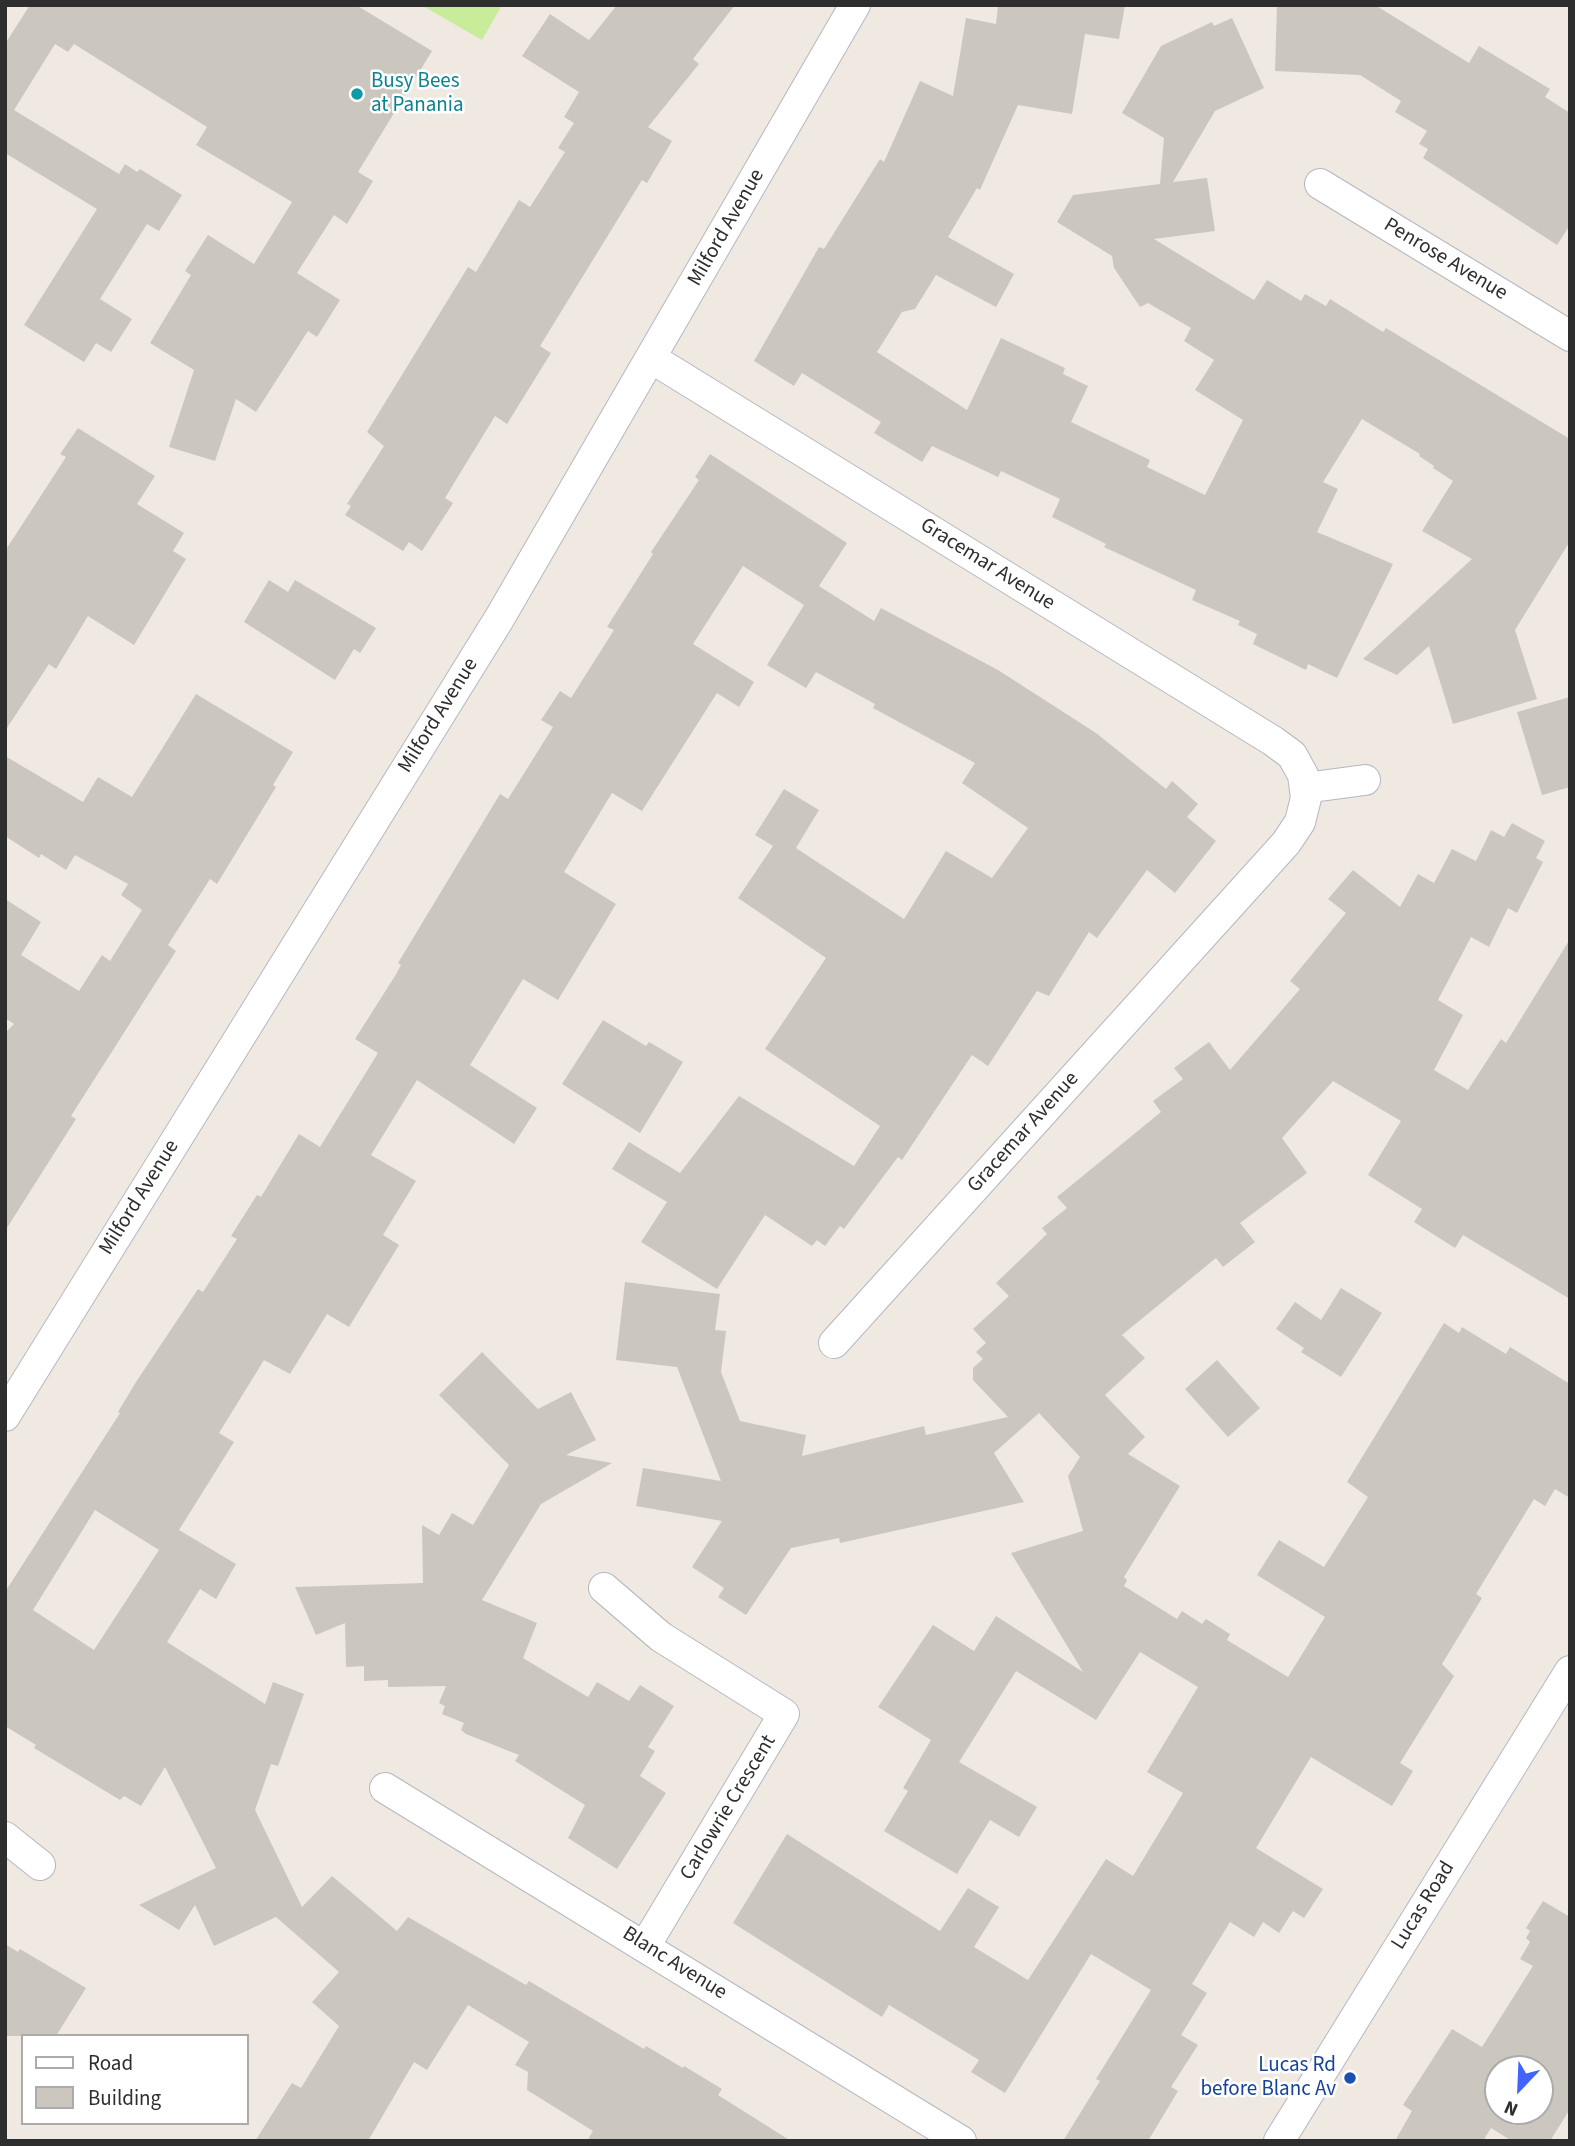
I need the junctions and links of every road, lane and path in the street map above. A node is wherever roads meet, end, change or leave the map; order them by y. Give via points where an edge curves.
1 (855, 5) edge
2 (1320, 184) dead end
3 (1570, 336) edge
4 (651, 358) junction
5 (1365, 780) dead end
6 (1305, 788) junction
7 (834, 1343) dead end
8 (5, 1416) edge
9 (604, 1588) dead end
10 (1570, 1671) edge
11 (386, 1788) dead end
12 (5, 1837) edge
13 (40, 1865) dead end
14 (645, 1946) junction
15 (961, 2141) edge
16 (1279, 2141) edge

1 - 4 street, Milford Avenue
2 - 3 street, Penrose Avenue
4 - 6 street, Gracemar Avenue via 1273,741 1292,755
4 - 8 street, Milford Avenue via 499,619
5 - 6 street
6 - 7 street, Gracemar Avenue via 1300,822 1286,843
9 - 14 street, Carlowrie Crescent via 661,1637 784,1714
10 - 16 street, Lucas Road
11 - 14 street, Blanc Avenue
12 - 13 street
14 - 15 street, Blanc Avenue

